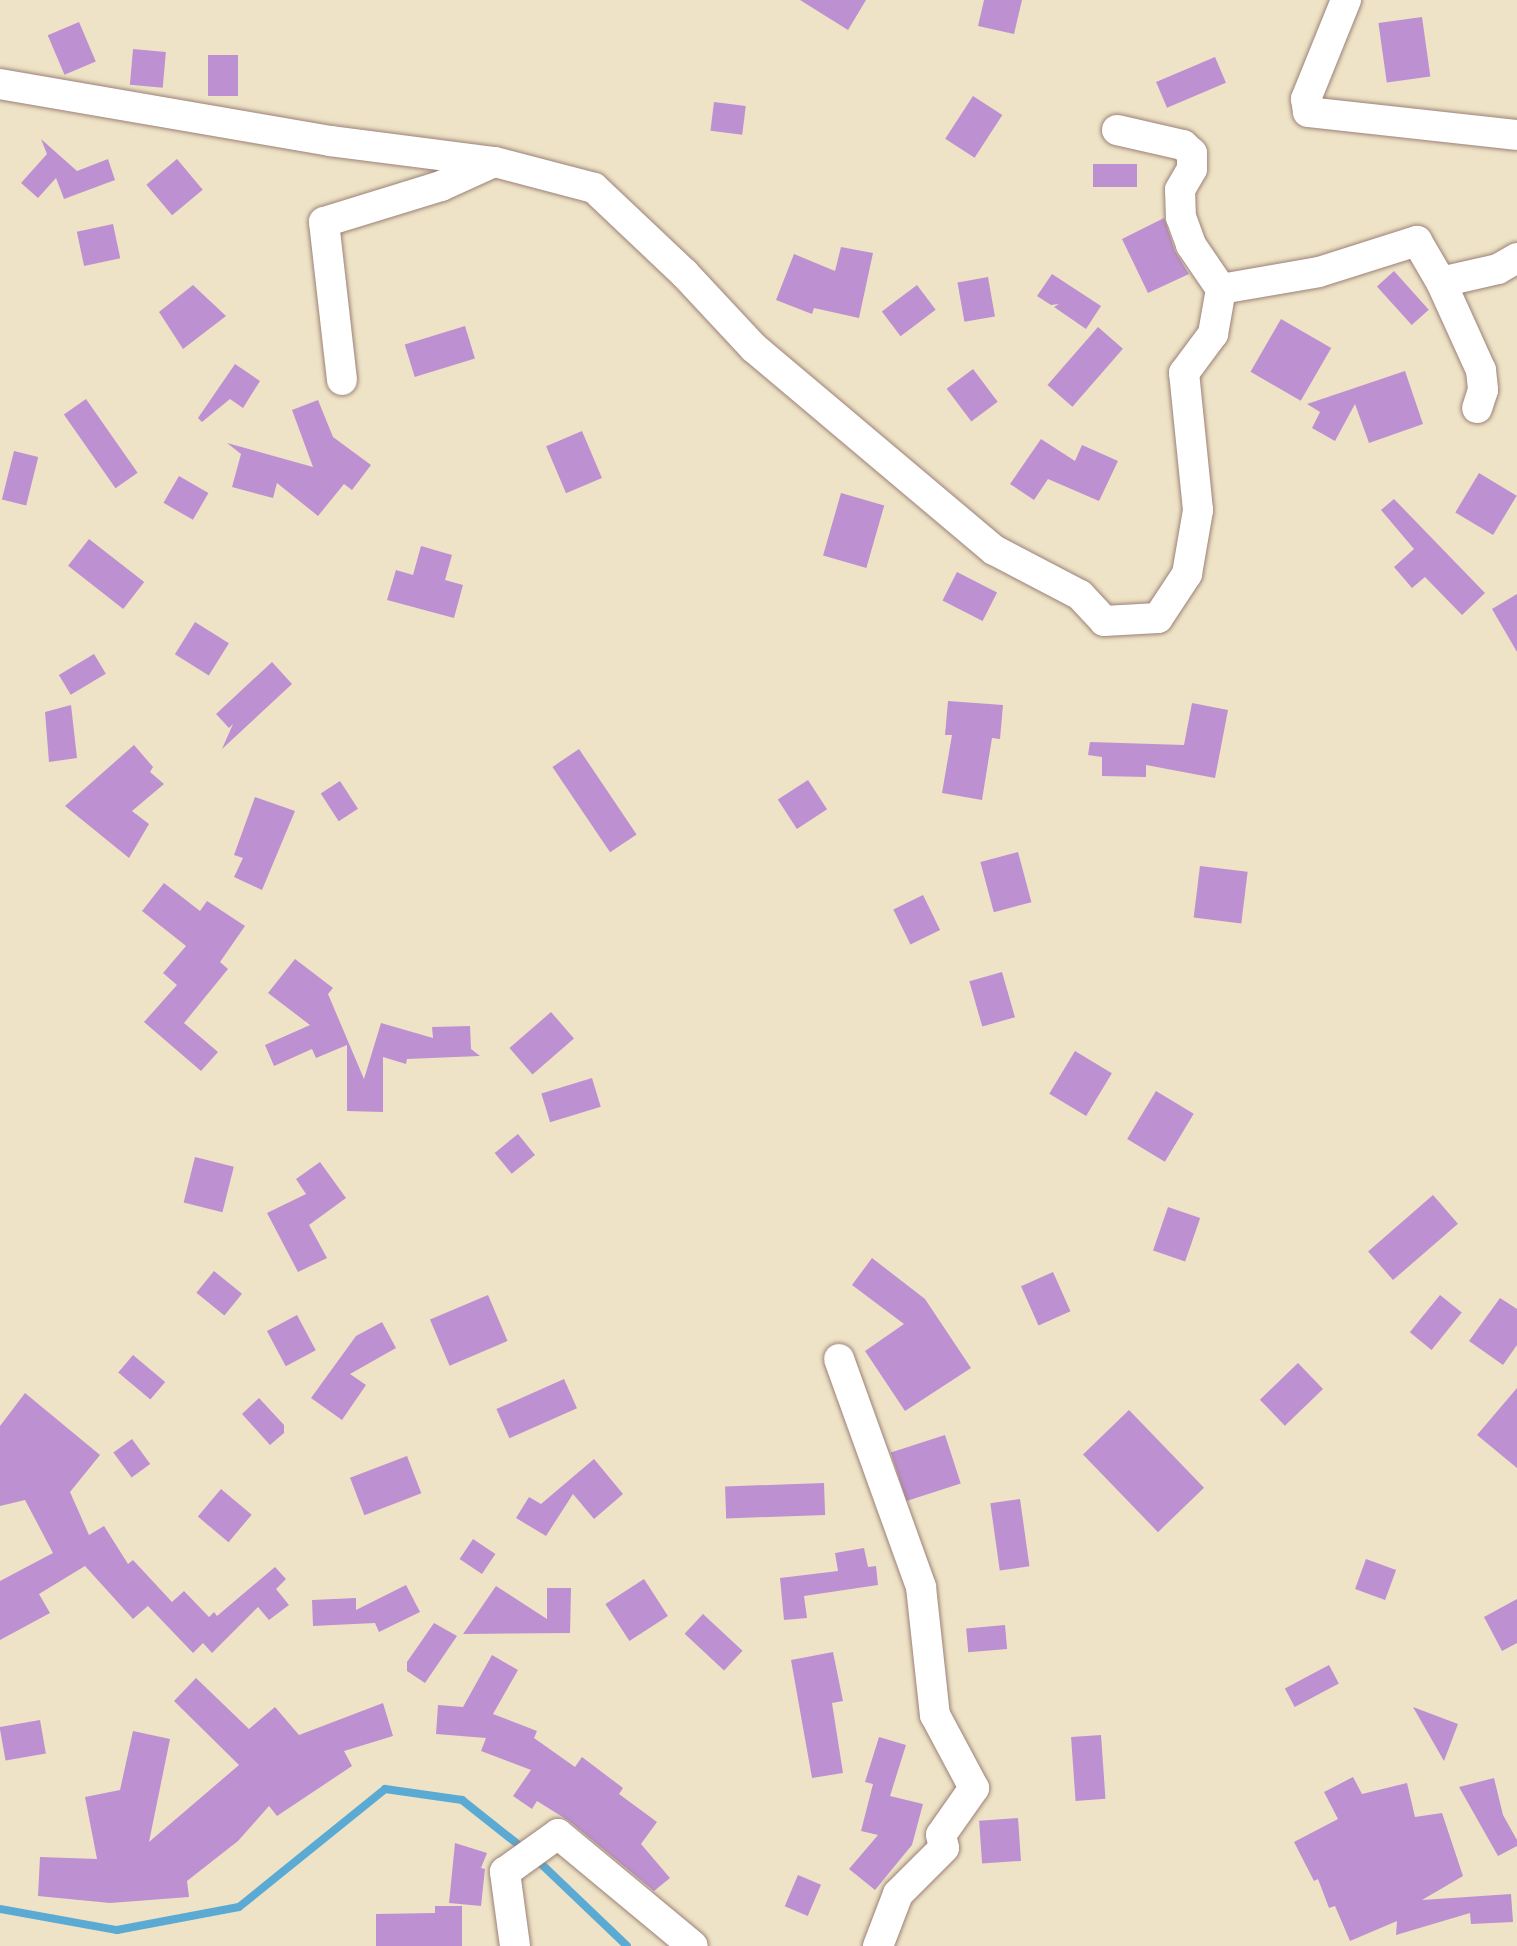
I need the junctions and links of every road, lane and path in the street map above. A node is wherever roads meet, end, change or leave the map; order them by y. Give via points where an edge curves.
1 (1346, 0) edge
2 (0, 84) edge
3 (1117, 130) dead end
4 (1517, 135) edge
5 (495, 162) junction
6 (1517, 258) edge
7 (1441, 282) junction
8 (1221, 289) junction
9 (342, 380) dead end
10 (1477, 408) dead end
11 (839, 1359) dead end
12 (515, 1946) edge
13 (692, 1946) edge
14 (878, 1946) edge

1 - 4 street via 1309,90 1308,112
2 - 5 street via 330,141
3 - 8 street via 1183,145 1192,153 1192,169 1180,190 1181,217 1191,245
5 - 8 street via 594,188 754,348 994,551 1080,595 1104,621 1158,618 1187,573 1198,510 1184,373 1213,334
5 - 9 street via 441,186 324,222
6 - 7 street via 1498,269
7 - 8 street via 1417,241 1319,272
7 - 10 street via 1481,370 1483,390
11 - 14 street via 921,1587 935,1715 974,1788 942,1835 944,1848 898,1894
12 - 13 street via 505,1872 558,1834

